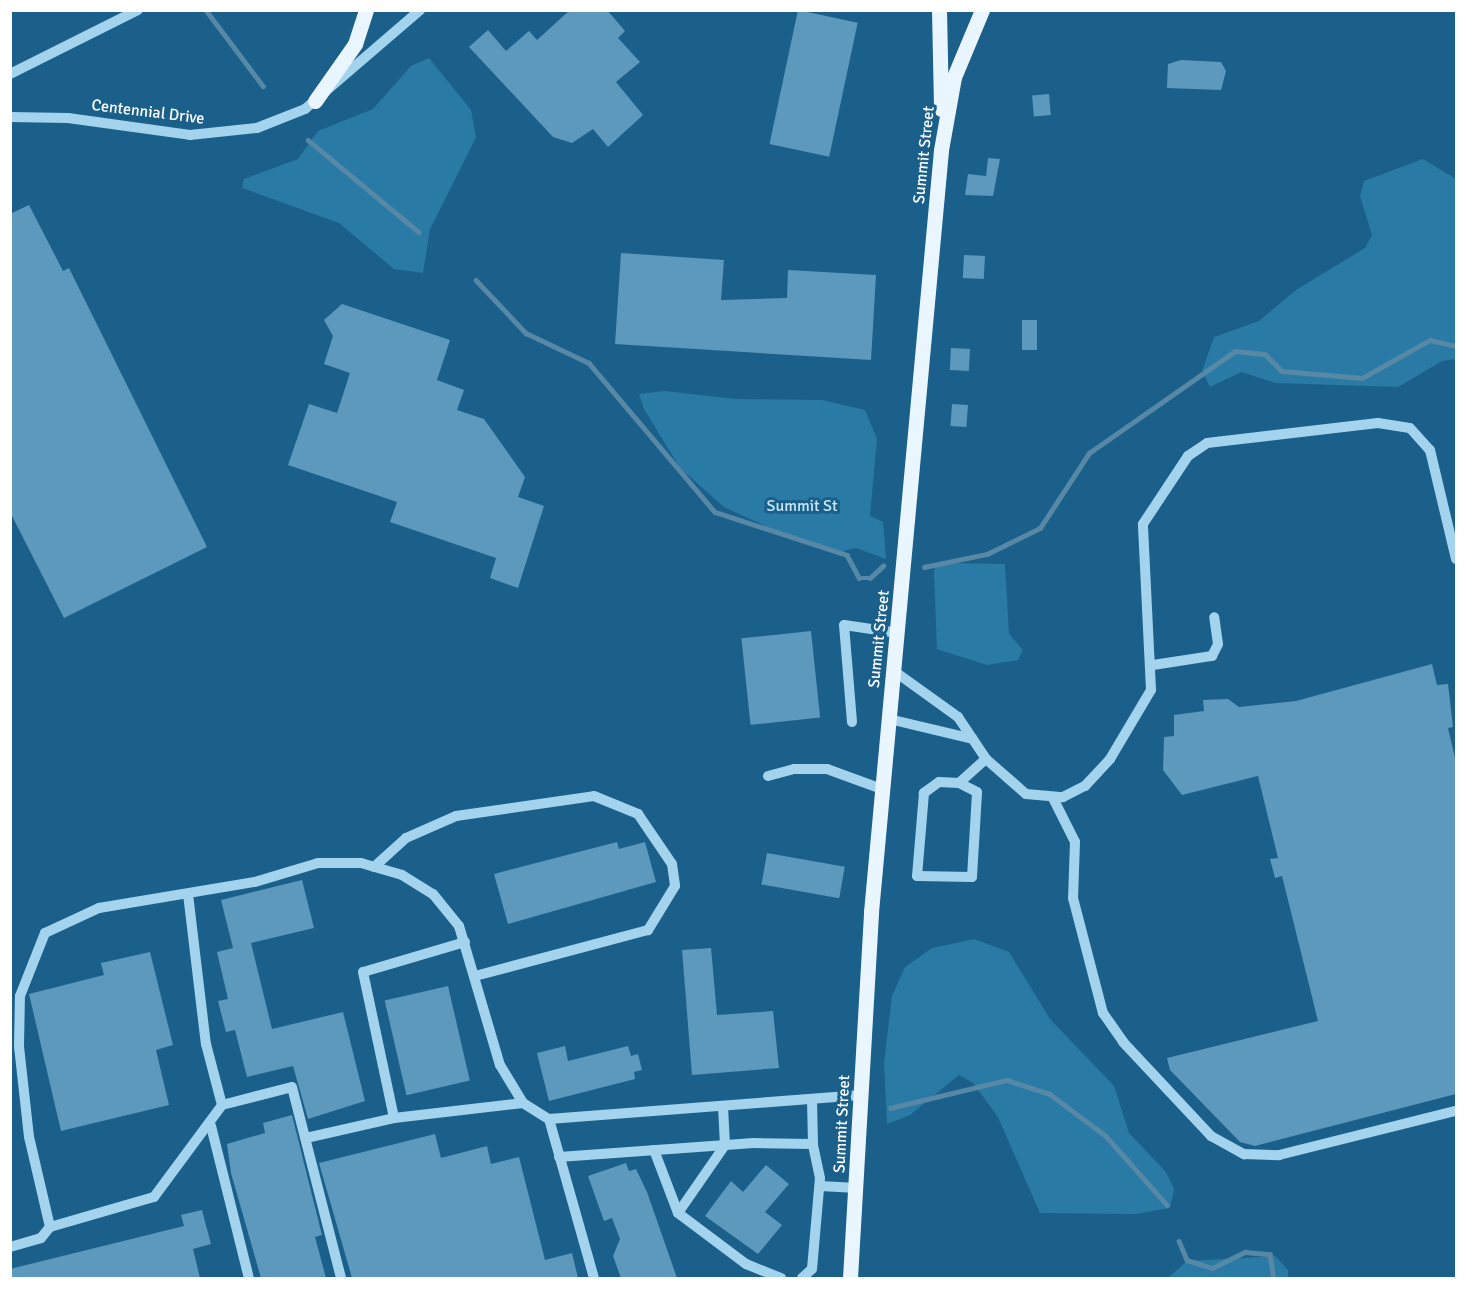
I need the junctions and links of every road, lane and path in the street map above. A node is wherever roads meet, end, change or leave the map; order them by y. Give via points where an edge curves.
1 (138, 10) edge
2 (366, 10) edge
3 (420, 10) edge
4 (939, 10) edge
5 (982, 10) edge
6 (10, 74) edge
7 (315, 101) junction
8 (10, 117) edge
9 (941, 150) junction
10 (1456, 559) edge
11 (1214, 617) dead end
12 (898, 633) junction
13 (1153, 665) junction
14 (894, 671) junction
15 (889, 720) junction
16 (852, 722) dead end
17 (974, 739) junction
18 (986, 759) junction
19 (768, 776) dead end
20 (958, 783) junction
21 (882, 789) junction
22 (1053, 798) junction
23 (374, 867) junction
24 (188, 894) junction
25 (465, 942) junction
26 (475, 976) junction
27 (861, 1095) junction
28 (813, 1100) junction
29 (523, 1103) junction
30 (222, 1105) junction
31 (723, 1108) junction
32 (1456, 1111) edge
33 (394, 1118) junction
34 (549, 1119) junction
35 (211, 1126) junction
36 (306, 1138) junction
37 (813, 1144) junction
38 (725, 1145) junction
39 (654, 1150) junction
40 (559, 1157) junction
41 (820, 1186) junction
42 (856, 1188) junction
43 (678, 1213) junction
44 (50, 1227) junction
45 (10, 1247) edge
46 (249, 1278) edge
47 (341, 1278) edge
48 (594, 1278) edge
49 (781, 1278) edge
50 (802, 1278) edge
51 (850, 1278) edge

1 - 6 street
2 - 7 main road via 355,44
3 - 7 street, Centennial Drive
4 - 9 main road
5 - 9 main road, Summit Street via 954,77
7 - 8 street, Centennial Drive via 282,120 222,135 162,132 68,118
9 - 12 main road, Summit Street
10 - 13 street via 1430,450 1410,428 1378,423 1207,443 1188,456 1143,524
11 - 13 street via 1218,644 1212,656
12 - 14 main road, Summit Street
12 - 16 street via 844,625
13 - 22 street via 1151,690 1141,713 1110,759 1084,786
14 - 15 main road, Summit Street
14 - 17 street via 958,717
15 - 17 street
15 - 21 main road, Summit Street
17 - 18 street
18 - 20 street
18 - 22 street via 1026,794
19 - 21 street via 827,770
20 - 20 street via 939,782 924,793 917,876 972,878 977,792
21 - 27 main road, Summit Street
22 - 32 street via 1075,842 1073,897 1109,1026 1211,1136 1244,1154 1279,1155
23 - 24 street via 318,863
23 - 25 street via 402,875 433,894 459,927
23 - 26 street via 406,838 456,816 594,796 638,814 672,864 675,886 648,930
24 - 30 street via 206,1044
24 - 44 street via 99,908 61,922 45,933 32,957 20,996 19,1046 29,1137
25 - 26 street
25 - 33 street via 363,972
26 - 29 street via 500,1065
27 - 28 street
27 - 42 main road, Summit Street
28 - 31 street
28 - 37 street
29 - 33 street
29 - 34 street
30 - 35 street
30 - 36 street via 292,1087
31 - 34 street
31 - 38 street
33 - 36 street
34 - 40 street
35 - 44 street via 154,1197
35 - 46 street
36 - 47 street
37 - 38 street
37 - 41 street
38 - 39 street
38 - 43 street
39 - 40 street
39 - 43 street
40 - 48 street
41 - 42 street
41 - 50 street via 812,1269
42 - 51 main road, Summit Street
43 - 49 street via 746,1264
44 - 45 street via 41,1238

